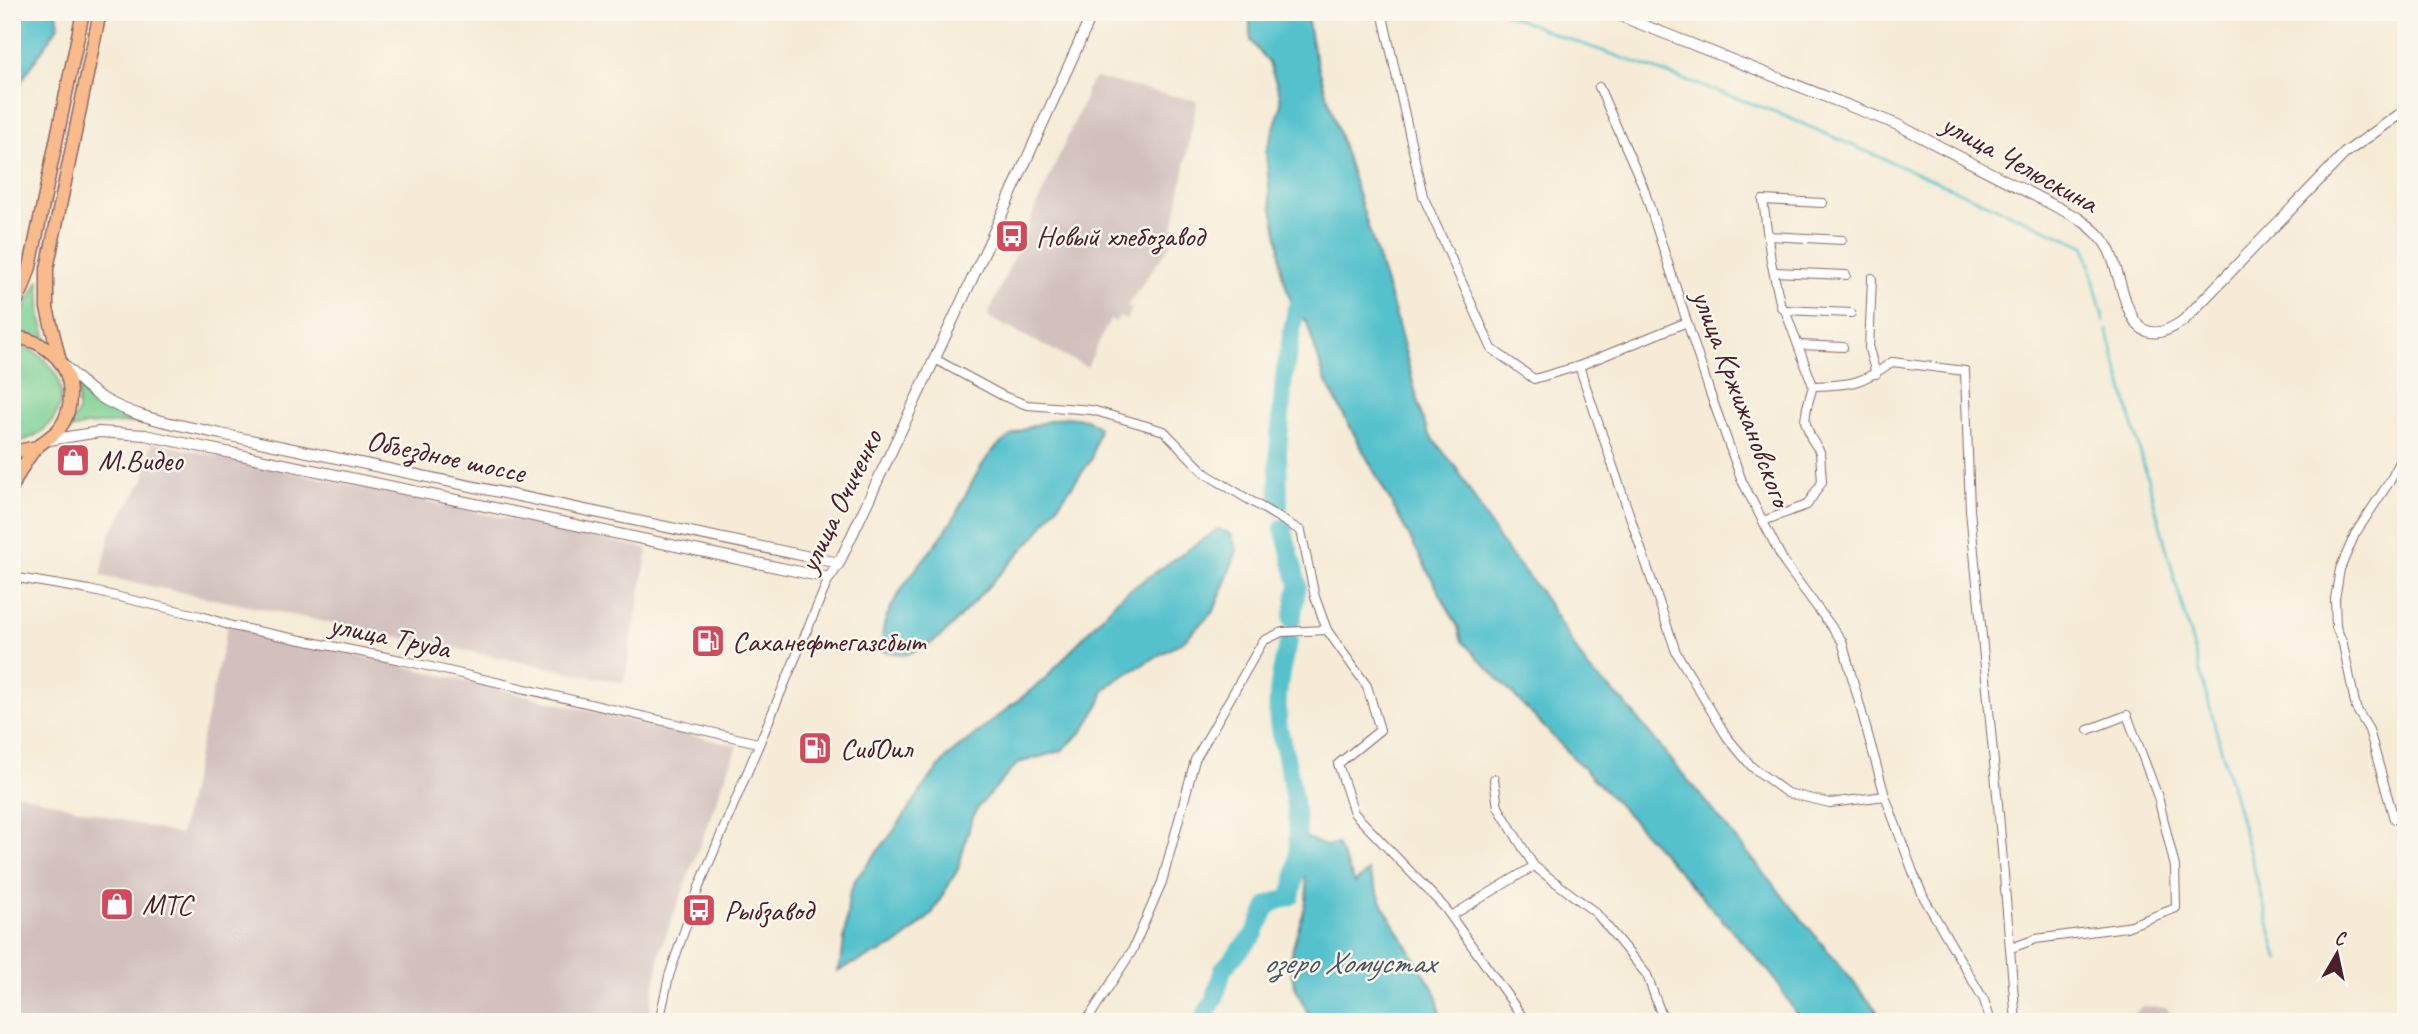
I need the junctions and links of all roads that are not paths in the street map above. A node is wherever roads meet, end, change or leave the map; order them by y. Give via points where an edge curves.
1 (83, 12) edge
2 (100, 12) edge
3 (1093, 12) edge
4 (1610, 12) edge
5 (1383, 16) dead end
6 (1599, 87) dead end
7 (2406, 110) edge
8 (1824, 203) dead end
9 (1768, 236) junction
10 (1842, 240) dead end
11 (1774, 272) junction
12 (1846, 275) dead end
13 (1872, 278) dead end
14 (12, 310) edge
15 (1785, 310) junction
16 (1851, 313) dead end
17 (1687, 322) junction
18 (12, 338) edge
19 (1800, 345) junction
20 (1843, 347) dead end
21 (935, 359) junction
22 (60, 362) junction
23 (1579, 366) junction
24 (1876, 374) junction
25 (1813, 386) junction
26 (41, 444) junction
27 (2406, 450) edge
28 (12, 452) edge
29 (12, 488) edge
30 (1763, 521) junction
31 (839, 563) junction
32 (12, 577) edge
33 (829, 578) junction
34 (1326, 630) junction
35 (2088, 730) dead end
36 (758, 743) junction
37 (1494, 779) dead end
38 (1885, 796) junction
39 (2394, 819) dead end
40 (1534, 866) junction
41 (1451, 916) junction
42 (2011, 948) junction
43 (659, 1022) edge
44 (1086, 1022) edge
45 (1526, 1022) edge
46 (1664, 1022) edge
47 (1991, 1022) edge
48 (2016, 1022) edge

1 - 14 main road via 30,267
2 - 22 main road via 47,269 47,308
3 - 21 street, улица Очиченко
4 - 7 street, улица Челюскина via 1898,125 2078,218 2102,239 2127,309 2148,332 2167,332 2184,320 2346,153
5 - 23 street via 1423,196 1492,349 1534,379
6 - 17 street, улица Кржижановского via 1643,186
8 - 9 street via 1763,200
9 - 10 street
9 - 11 street
11 - 12 street
11 - 15 street
13 - 24 street via 1869,349
15 - 16 street
15 - 19 street
17 - 23 street
17 - 30 street, улица Кржижановского via 1742,481
18 - 22 main road via 33,341
19 - 20 street
19 - 25 street
21 - 31 street, улица Очиченко
21 - 34 street via 1027,405 1092,410 1164,431 1206,474 1301,531
22 - 26 main road via 70,400 59,428
22 - 31 street, Объездное шоссе via 93,393 138,415
23 - 38 street via 1676,652 1727,737 1752,767 1787,793 1830,803
24 - 25 street via 1850,385
24 - 42 street via 1892,362 1965,371 1970,510
25 - 30 street via 1805,421 1820,452 1822,482 1807,505
26 - 28 main road
26 - 29 main road
26 - 33 street, Объездное шоссе via 99,432 152,436
27 - 39 street via 2355,534 2340,569 2335,599 2336,627 2356,708 2369,730
30 - 38 street, улица Кржижановского via 1785,564 1842,641
31 - 33 street, улица Очиченко
32 - 36 street, улица Труда via 89,590
33 - 36 street, улица Очиченко
34 - 41 street via 1367,686 1380,730 1338,764 1354,813
34 - 44 street via 1282,632 1263,640 1195,761 1161,882 1132,951
35 - 42 street via 2127,715 2161,808 2175,867 2176,908 2126,927 2036,939
36 - 43 street, улица Очиченко via 695,897
37 - 40 street via 1498,807
38 - 47 street, улица Кржижановского via 1924,898 1979,989
40 - 41 street
40 - 46 street via 1596,913 1647,975
41 - 45 street
42 - 48 street

